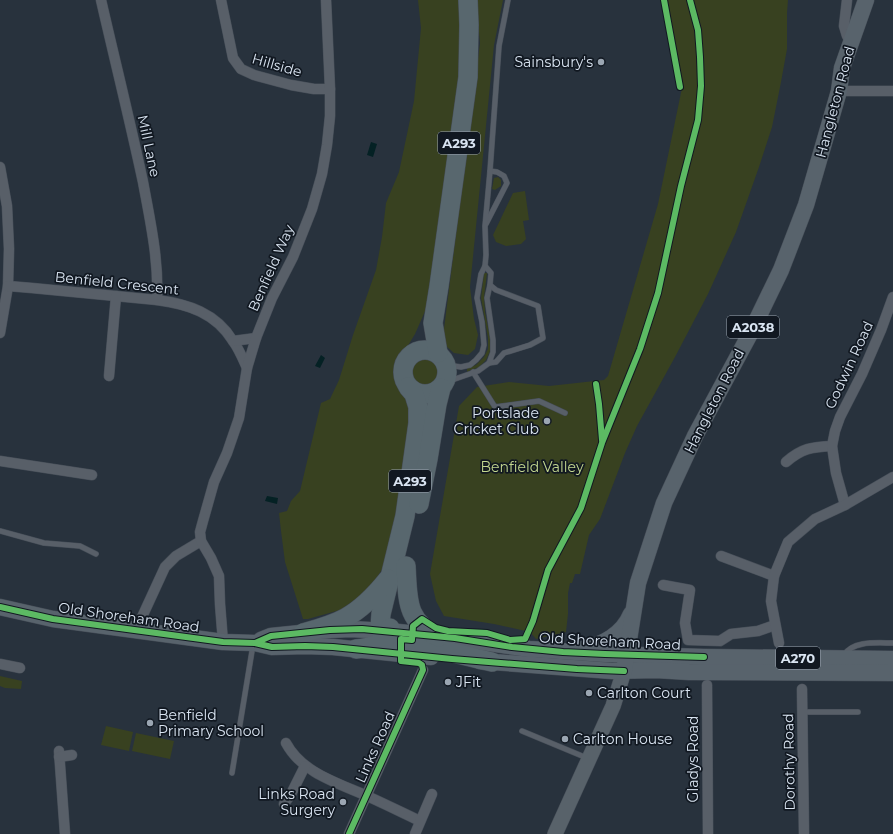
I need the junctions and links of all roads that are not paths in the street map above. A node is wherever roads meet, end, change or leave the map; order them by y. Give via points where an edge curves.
1 (101, 0) edge
2 (221, 0) edge
3 (326, 0) edge
4 (468, 0) edge
5 (508, 0) edge
6 (847, 0) edge
7 (866, 0) edge
8 (852, 38) junction
9 (330, 88) junction
10 (840, 91) junction
11 (893, 91) edge
12 (0, 167) edge
13 (490, 171) junction
14 (485, 226) junction
15 (486, 266) junction
16 (490, 285) junction
17 (8, 286) junction
18 (116, 296) junction
19 (893, 296) edge
20 (158, 300) junction
21 (433, 323) junction
22 (0, 333) edge
23 (256, 338) junction
24 (233, 341) junction
25 (416, 351) junction
26 (442, 359) junction
27 (489, 363) junction
28 (247, 368) junction
29 (473, 372) junction
30 (109, 376) dead end
31 (443, 386) junction
32 (408, 387) junction
33 (565, 413) dead end
34 (832, 446) junction
35 (0, 461) edge
36 (786, 462) dead end
37 (92, 475) dead end
38 (893, 477) edge
39 (845, 505) junction
40 (0, 531) edge
41 (201, 541) junction
42 (96, 554) dead end
43 (721, 556) dead end
44 (398, 571) junction
45 (774, 576) junction
46 (663, 585) dead end
47 (0, 607) edge
48 (634, 607) junction
49 (775, 625) junction
50 (136, 630) junction
51 (304, 633) junction
52 (385, 634) junction
53 (439, 637) junction
54 (224, 642) junction
55 (254, 643) junction
56 (779, 643) dead end
57 (893, 644) edge
58 (356, 649) junction
59 (563, 652) junction
60 (627, 654) junction
61 (843, 659) junction
62 (893, 659) edge
63 (492, 662) junction
64 (0, 664) edge
65 (20, 668) dead end
66 (422, 670) dead end
67 (624, 671) junction
68 (852, 673) junction
69 (893, 673) edge
70 (707, 684) dead end
71 (802, 688) dead end
72 (802, 712) junction
73 (858, 712) dead end
74 (522, 731) dead end
75 (286, 743) dead end
76 (72, 756) dead end
77 (589, 758) junction
78 (305, 766) junction
79 (232, 773) dead end
80 (432, 794) dead end
81 (366, 795) junction
82 (284, 804) dead end
83 (420, 821) junction
84 (65, 834) edge
85 (349, 834) edge
86 (415, 834) edge
87 (555, 834) edge
88 (708, 834) edge
89 (804, 834) edge

1 - 20 street, Mill Lane via 151,224
2 - 9 street, Hillside via 233,58 241,69 254,76 291,85 314,89
3 - 9 street, Benfield Way
4 - 21 highway, A293 via 468,78
5 - 13 lane via 499,46
6 - 8 street via 844,26 847,36
7 - 8 main road, Hangleton Road / A2038
8 - 10 main road, Hangleton Road / A2038 via 842,68
9 - 23 street, Benfield Way via 327,145 312,209
10 - 11 street
10 - 48 main road, Hangleton Road / A2038 via 806,205 781,270 695,436 664,503 638,583
12 - 17 street via 7,206
13 - 14 lane
13 - 14 lane via 504,176 507,183
14 - 15 lane
15 - 16 lane via 491,273
15 - 26 lane via 481,274 477,298 482,322 482,353 470,365 461,367
16 - 27 lane via 487,298 493,352
16 - 27 lane via 496,290 538,306 543,338 504,353 496,362
17 - 18 street, Benfield Crescent
17 - 22 street
18 - 20 street, Benfield Crescent
18 - 30 street
19 - 34 street, Godwin Road via 862,374 840,417
20 - 24 street, Benfield Crescent via 176,302 197,309 213,318
21 - 25 highway, A293
21 - 26 highway, A293
23 - 24 street
23 - 28 street, Benfield Way
24 - 28 street, Benfield Crescent
25 - 26 highway via 431,350
25 - 32 highway via 405,361 402,368 402,376
26 - 31 highway via 448,373
27 - 29 lane
28 - 41 street, Benfield Way via 239,418 214,482 202,521
29 - 31 lane
29 - 33 lane via 495,406 540,401
31 - 32 highway via 427,394 414,392
31 - 44 highway, A293 via 437,404 428,459
32 - 44 highway, A293 via 414,394 418,407 418,423
34 - 36 street via 805,449
34 - 39 street, Godwin Road
35 - 37 street
38 - 39 street
39 - 45 street via 815,519 788,542
40 - 42 lane via 44,542 80,546
41 - 50 street via 176,556 164,567
41 - 54 street via 219,576
43 - 45 street
44 - 51 highway, A293 via 356,611 339,621
44 - 52 highway, A293 via 381,614 380,622
44 - 53 highway, A293 via 410,609 418,622
45 - 49 street via 771,602
46 - 49 street via 690,590 686,623 688,640 720,641 731,634 758,631
47 - 50 main road, Old Shoreham Road / A270 via 53,619
48 - 59 main road via 624,627 606,641 590,648
48 - 60 main road, Hangleton Road / A2038
49 - 56 street
50 - 54 main road, Old Shoreham Road / A270
51 - 52 main road, Old Shoreham Road / A270 via 340,629
51 - 55 main road, Old Shoreham Road / A270 via 271,636
52 - 53 main road, Old Shoreham Road / A270
52 - 58 highway via 376,645
52 - 63 highway via 391,643 422,646
53 - 59 main road, Old Shoreham Road / A270
54 - 55 main road, Old Shoreham Road / A270
55 - 58 main road, Old Shoreham Road / A270 via 272,647
55 - 79 lane
57 - 61 lane via 856,645 845,653
58 - 63 main road, Old Shoreham Road / A270
59 - 60 main road, Old Shoreham Road / A270
60 - 61 main road, Old Shoreham Road / A270
60 - 67 main road, Hangleton Road / A2038
61 - 62 main road, Old Shoreham Road / A270
61 - 68 lane via 845,666
63 - 67 main road, Old Shoreham Road / A270
64 - 65 street
66 - 81 street, Links Road
67 - 68 main road, Old Shoreham Road / A270
67 - 77 main road via 613,706
68 - 69 main road, Old Shoreham Road / A270
70 - 88 street, Gladys Road
71 - 72 street, Dorothy Road
72 - 73 lane
72 - 89 street, Dorothy Road
74 - 77 lane
75 - 78 street via 290,751
76 - 84 street via 59,754
77 - 87 main road
78 - 81 street
78 - 82 street
80 - 83 street
81 - 83 street
81 - 85 street, Links Road
83 - 86 street

